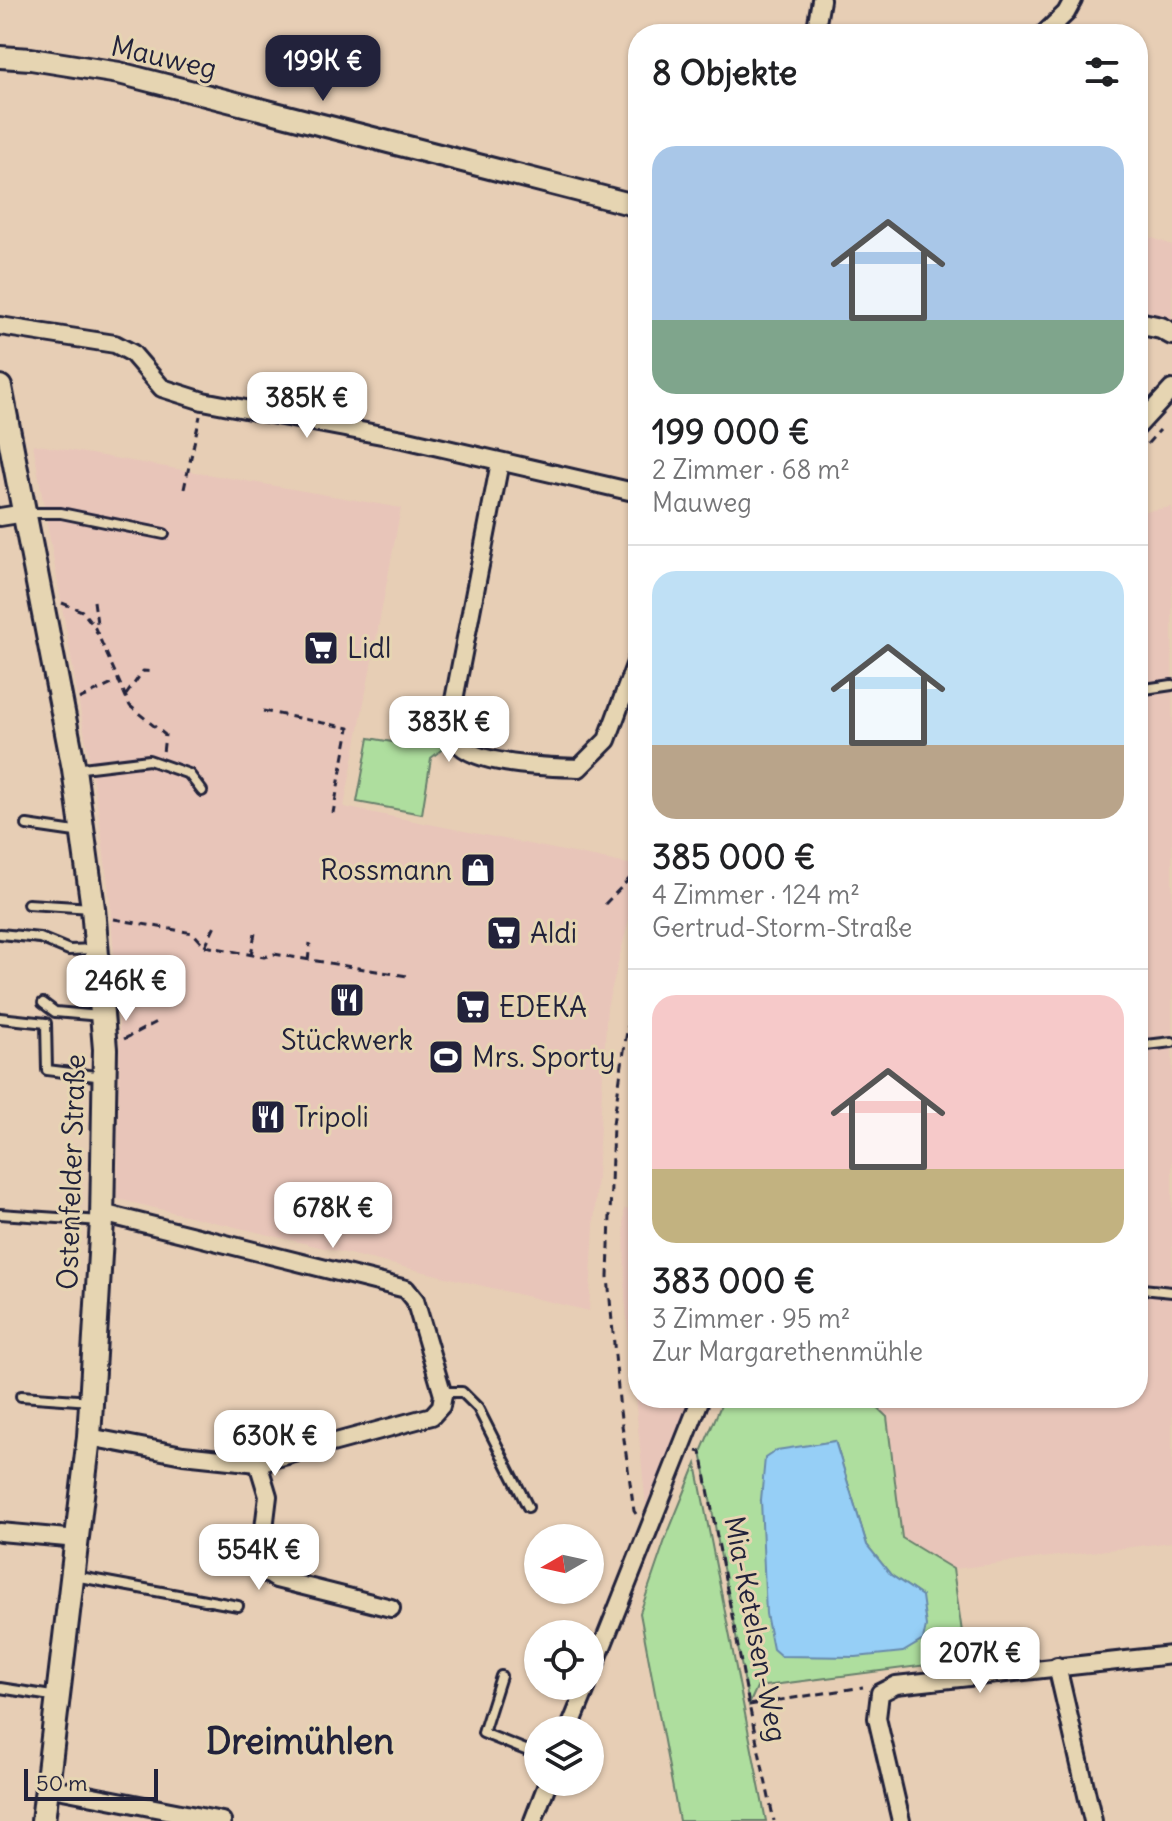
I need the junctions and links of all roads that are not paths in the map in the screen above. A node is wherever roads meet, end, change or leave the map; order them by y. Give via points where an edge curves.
1 (821, 0) edge
2 (1073, 0) edge
3 (817, 24) edge
4 (1054, 24) edge
5 (0, 57) edge
6 (628, 203) edge
7 (1148, 325) edge
8 (0, 326) edge
9 (1172, 334) edge
10 (0, 387) edge
11 (1172, 389) edge
12 (1148, 415) edge
13 (500, 462) junction
14 (628, 491) edge
15 (25, 513) junction
16 (0, 517) edge
17 (164, 534) dead end
18 (628, 684) edge
19 (1172, 685) edge
20 (1148, 689) edge
21 (74, 769) junction
22 (202, 791) dead end
23 (27, 825) dead end
24 (83, 833) junction
25 (28, 904) dead end
26 (93, 914) junction
27 (0, 934) edge
28 (97, 949) junction
29 (43, 1003) dead end
30 (102, 1016) junction
31 (0, 1018) edge
32 (1172, 1042) edge
33 (1148, 1045) edge
34 (105, 1077) junction
35 (0, 1214) edge
36 (102, 1217) junction
37 (1148, 1290) edge
38 (1172, 1292) edge
39 (21, 1396) dead end
40 (441, 1399) junction
41 (92, 1401) junction
42 (697, 1408) edge
43 (89, 1437) junction
44 (258, 1463) junction
45 (528, 1507) dead end
46 (0, 1532) edge
47 (78, 1539) junction
48 (74, 1576) junction
49 (238, 1606) dead end
50 (391, 1608) dead end
51 (604, 1642) edge
52 (1172, 1655) edge
53 (1057, 1666) junction
54 (501, 1676) dead end
55 (0, 1688) edge
56 (58, 1697) junction
57 (524, 1749) edge
58 (47, 1787) junction
59 (543, 1796) edge
60 (43, 1821) edge
61 (222, 1821) edge
62 (533, 1821) edge
63 (901, 1821) edge
64 (1093, 1821) edge

1 - 3 street
2 - 4 street
5 - 6 street, Mauweg via 119,73
7 - 9 street
8 - 13 street via 115,344 132,353 162,388 203,401
10 - 15 main road, Ostenfelder Straße
11 - 12 street
13 - 14 street
13 - 18 street via 454,700 453,735 473,755 579,768 607,740
15 - 16 street
15 - 17 lane via 61,513
15 - 21 main road, Ostenfelder Straße
19 - 20 lane
21 - 22 lane via 149,760 189,774
21 - 24 main road, Ostenfelder Straße
23 - 24 lane
24 - 26 main road, Ostenfelder Straße
25 - 26 lane
26 - 28 main road, Ostenfelder Straße
27 - 28 lane via 40,938 69,950
28 - 30 main road, Ostenfelder Straße
29 - 30 lane via 55,1012
30 - 34 main road, Ostenfelder Straße
31 - 34 lane via 46,1023 47,1070
32 - 33 lane
34 - 36 main road, Ostenfelder Straße
35 - 36 lane
36 - 40 street via 406,1289 415,1300
36 - 41 main road, Ostenfelder Straße
37 - 38 lane
39 - 41 lane
40 - 44 street via 432,1416
40 - 45 lane via 462,1392 478,1408
41 - 43 main road, Ostenfelder Straße
42 - 51 street
43 - 44 street
43 - 47 main road, Ostenfelder Straße
44 - 50 street via 268,1496 262,1570 276,1579
46 - 47 street
47 - 48 main road, Ostenfelder Straße
48 - 49 lane
48 - 56 main road, Ostenfelder Straße
52 - 53 street
53 - 63 street via 896,1685 880,1693 877,1718
53 - 64 street
54 - 57 lane via 483,1733
55 - 56 lane
56 - 58 main road, Ostenfelder Straße
58 - 60 main road, Ostenfelder Straße
58 - 61 street
59 - 62 street

